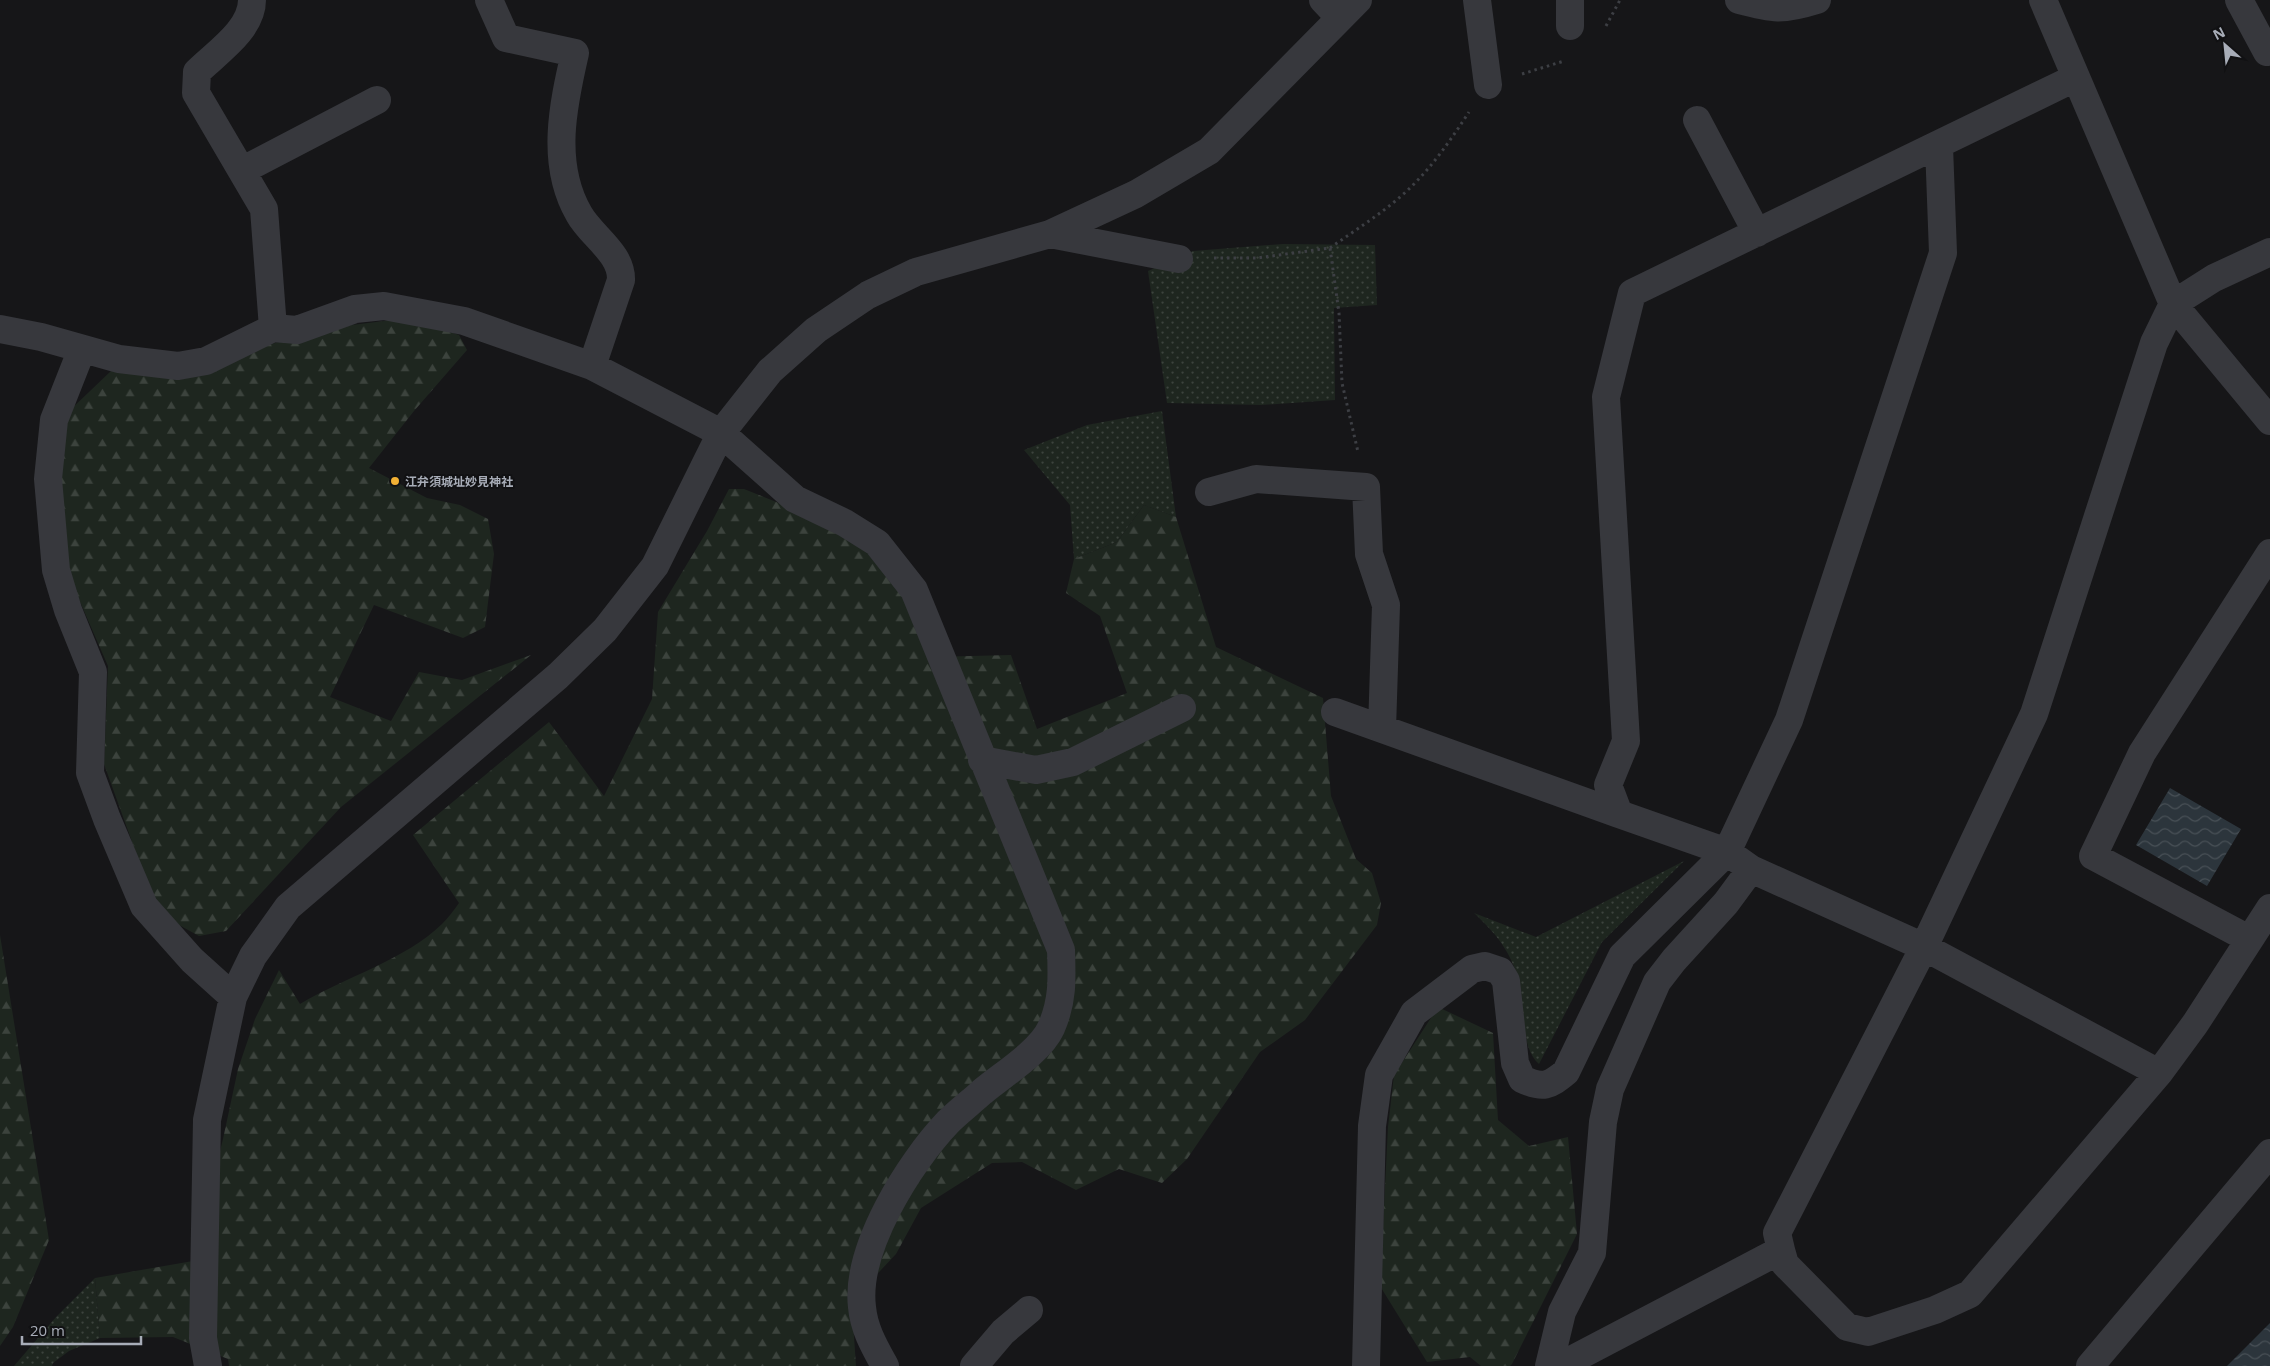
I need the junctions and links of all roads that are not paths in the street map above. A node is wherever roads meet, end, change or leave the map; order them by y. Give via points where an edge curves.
1 (252, 0) edge
2 (488, 0) edge
3 (1477, 0) edge
4 (1740, 0) edge
5 (1816, 0) edge
6 (2043, 0) edge
7 (2240, 0) edge
8 (1340, 6) edge
9 (2270, 50) edge
10 (2075, 78) junction
11 (1488, 85) road end
12 (377, 100) dead end
13 (1697, 120) dead end
14 (1939, 146) junction
15 (243, 170) junction
16 (1757, 233) junction
17 (1050, 234) junction
18 (2270, 252) edge
19 (1179, 259) road end
20 (2173, 304) junction
21 (0, 328) edge
22 (273, 328) junction
23 (82, 349) junction
24 (592, 366) junction
25 (2270, 421) edge
26 (721, 434) junction
27 (1209, 492) dead end
28 (2270, 553) edge
29 (1182, 708) dead end
30 (1336, 712) dead end
31 (1382, 729) junction
32 (982, 760) junction
33 (1618, 814) junction
34 (1727, 852) junction
35 (1751, 869) junction
36 (2270, 908) edge
37 (2249, 939) junction
38 (1924, 947) junction
39 (232, 997) junction
40 (2159, 1073) junction
41 (2270, 1153) edge
42 (1781, 1250) junction
43 (1029, 1310) dead end
44 (208, 1366) edge
45 (885, 1366) edge
46 (974, 1366) edge
47 (1366, 1366) edge
48 (1552, 1366) edge
49 (2090, 1366) edge

1 - 15 street via 252,8 239,33 197,72 196,93
2 - 24 street via 506,38 575,53 561,130 564,169 578,214 621,270 621,280
3 - 11 street
4 - 5 street via 1775,9
6 - 10 street
7 - 9 street via 2267,52
8 - 17 street via 1209,151 1136,194
10 - 14 street
10 - 20 street
12 - 15 street
13 - 16 street
14 - 16 street
14 - 34 street via 1943,253 1789,720
15 - 22 street via 264,209
16 - 33 street via 1632,294 1608,388 1626,741 1608,785
17 - 19 street
17 - 26 street via 916,272 868,295 816,330 770,371
18 - 20 street via 2214,278
20 - 25 street
20 - 38 street via 2154,343 2034,714
21 - 23 street
22 - 23 street via 206,361 178,366 120,359
22 - 24 street via 297,330 355,309 384,306 464,321
23 - 39 street via 54,420 48,479 56,570 93,672 90,773 144,906 192,960
24 - 26 street
26 - 32 street via 795,499 877,543 914,590
26 - 39 street via 655,566 605,630 558,676 288,907 253,956
27 - 31 street via 1256,479 1366,487 1369,554 1386,605
28 - 37 street via 2142,753 2093,856
29 - 32 street via 1073,762 1036,770
30 - 31 street
31 - 33 street
32 - 45 street via 1061,950 1062,995 1050,1030 1028,1056 948,1122 909,1171 876,1230 863,1274 861,1305 867,1332
33 - 34 street
34 - 35 street
34 - 47 street via 1622,956 1566,1072 1552,1084 1536,1086 1522,1080 1515,1063 1506,981 1500,971 1486,966 1472,969 1414,1013 1379,1075 1372,1126
35 - 38 street
35 - 48 street via 1726,903 1657,982 1610,1089 1603,1122 1592,1253 1562,1312
36 - 37 street
37 - 40 street via 2195,1024
38 - 40 street
38 - 42 street via 1777,1233
39 - 44 street via 207,1120 203,1338
40 - 42 street via 1970,1294 1935,1310 1868,1332 1847,1327 1785,1264
41 - 49 street
42 - 48 street
43 - 46 street via 1003,1332

